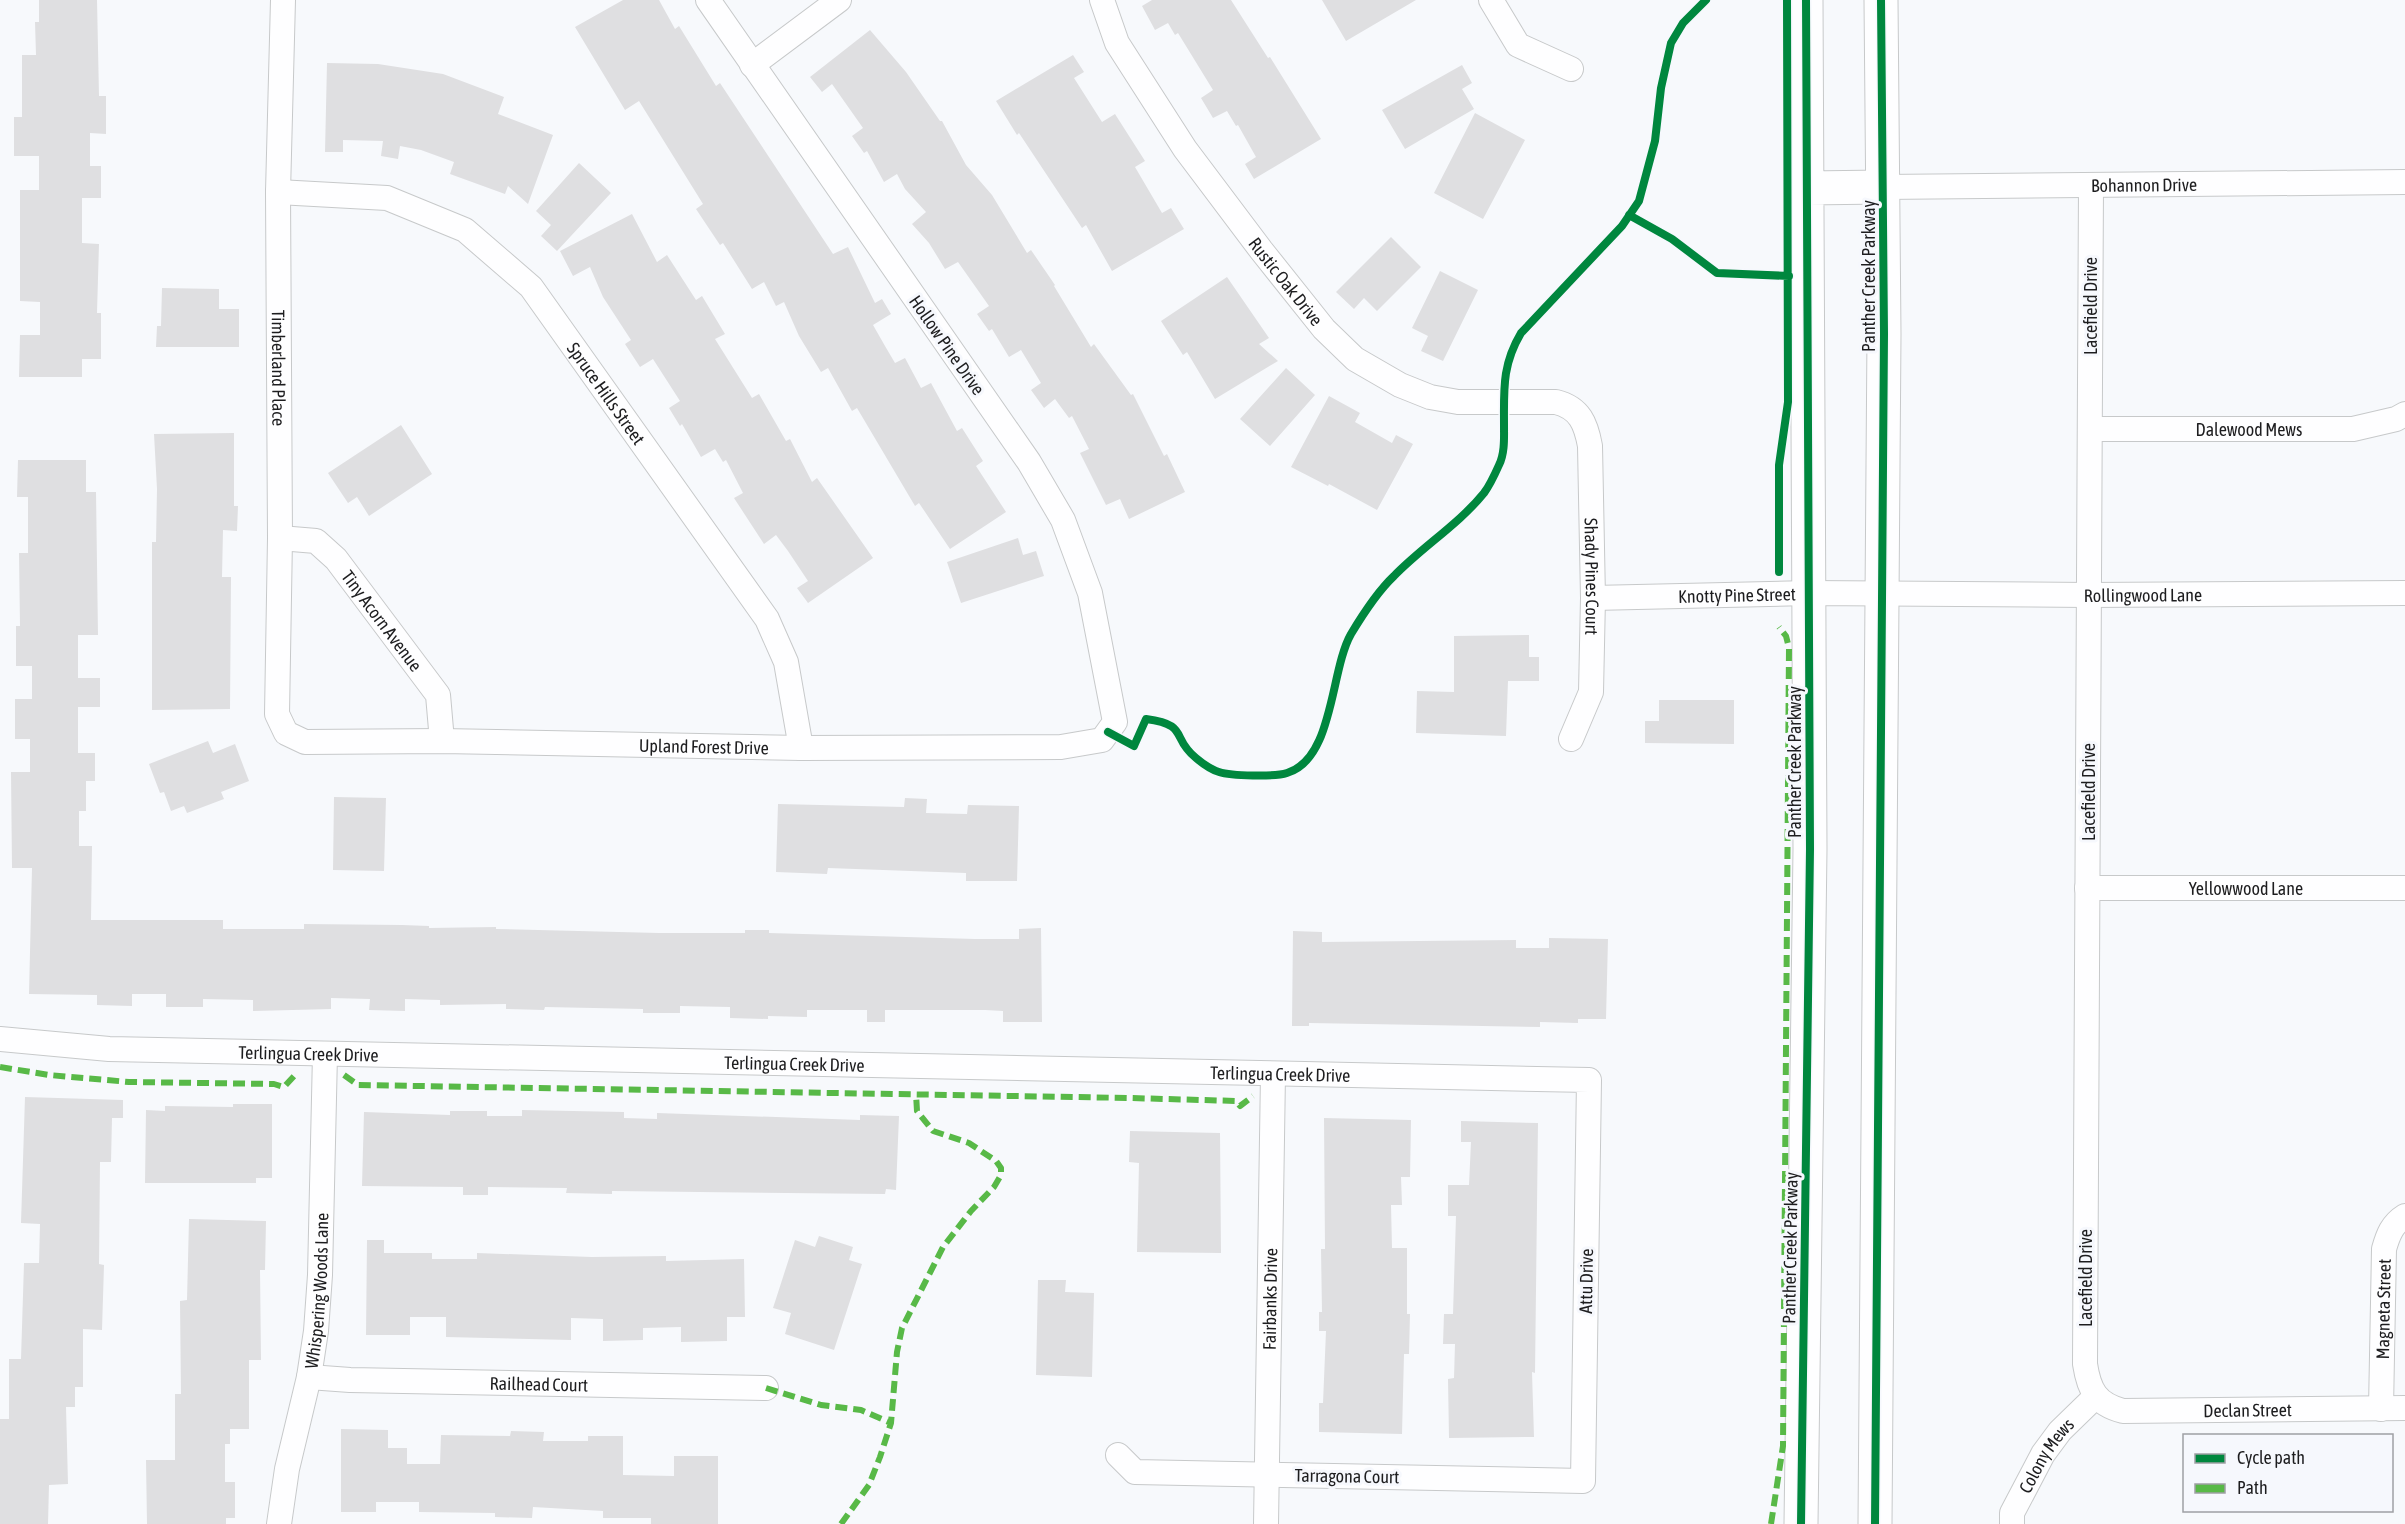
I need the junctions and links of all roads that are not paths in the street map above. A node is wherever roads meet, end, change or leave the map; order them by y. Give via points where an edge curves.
1 (283, 0) edge
2 (708, 0) edge
3 (839, 0) edge
4 (1102, 0) edge
5 (1491, 0) edge
6 (1806, 0) edge
7 (1881, 0) edge
8 (752, 65) junction
9 (1571, 69) dead end
10 (2405, 182) edge
11 (2091, 186) junction
12 (1882, 187) junction
13 (1807, 188) junction
14 (278, 192) junction
15 (1577, 412) joint
16 (2405, 414) edge
17 (2090, 429) junction
18 (280, 538) junction
19 (1809, 592) junction
20 (1882, 592) junction
21 (2405, 593) edge
22 (2088, 595) junction
23 (1593, 598) junction
24 (1115, 722) joint
25 (286, 733) joint
26 (1571, 738) dead end
27 (442, 741) junction
28 (801, 748) junction
29 (2087, 888) junction
30 (2405, 888) edge
31 (0, 1039) edge
32 (325, 1054) junction
33 (1273, 1074) junction
34 (1589, 1080) joint
35 (2405, 1216) edge
36 (309, 1377) junction
37 (766, 1388) dead end
38 (2096, 1396) junction
39 (2393, 1409) edge
40 (1118, 1455) dead end
41 (1267, 1475) junction
42 (1583, 1481) joint
43 (279, 1524) edge
44 (1266, 1524) edge
45 (1801, 1524) edge
46 (1875, 1524) edge
47 (2012, 1524) edge

1 - 14 street, Timberland Place
2 - 8 street, Hollow Pine Drive
3 - 8 street
4 - 15 street, Rustic Oak Drive via 1117,44 1185,149 1324,329 1355,359 1430,397 1458,402 1556,402
5 - 9 street via 1518,45
6 - 13 main road, Panther Creek Parkway
7 - 12 main road, Panther Creek Parkway
8 - 24 street, Hollow Pine Drive via 1029,462 1063,520 1090,593
10 - 11 street, Bohannon Drive
11 - 12 street, Bohannon Drive
11 - 17 street, Lacefield Drive
12 - 13 main road
12 - 20 main road, Panther Creek Parkway
13 - 19 main road, Panther Creek Parkway
14 - 18 street, Timberland Place
14 - 28 street, Spruce Hills Street via 387,198 465,230 531,287 767,619 786,662
15 - 23 street, Shady Pines Court via 1587,429 1590,446
16 - 17 street, Dalewood Mews via 2353,429
17 - 22 street, Lacefield Drive
18 - 25 street, Timberland Place via 278,714
18 - 27 street, Tiny Acorn Avenue via 316,541 336,559 438,695
19 - 20 street, Knotty Pine Street
19 - 23 street, Knotty Pine Street
19 - 45 main road, Panther Creek Parkway via 1810,849
20 - 22 street, Rollingwood Lane
20 - 46 main road, Panther Creek Parkway
21 - 22 street, Rollingwood Lane
22 - 29 street, Lacefield Drive
23 - 26 street, Shady Pines Court via 1591,692
24 - 28 street, Upland Forest Drive via 1102,740 1061,747
25 - 27 street, Upland Forest Drive via 305,742
27 - 28 street, Upland Forest Drive
29 - 30 street, Yellowwood Lane
29 - 38 street, Lacefield Drive via 2085,1364 2087,1381
31 - 32 street, Terlingua Creek Drive via 109,1050
32 - 33 street, Terlingua Creek Drive
32 - 36 street, Whispering Woods Lane via 320,1275
33 - 34 street, Terlingua Creek Drive
33 - 41 street, Fairbanks Drive
34 - 42 street, Attu Drive
35 - 39 street, Magneta Street via 2388,1234 2384,1249
36 - 37 street, Railhead Court
36 - 43 street, Whispering Woods Lane via 287,1469
38 - 39 street, Declan Street via 2108,1407 2123,1411
38 - 47 street, Colony Mews via 2043,1454 2012,1513
40 - 41 street, Tarragona Court via 1135,1472
41 - 42 street, Tarragona Court
41 - 44 street, Fairbanks Drive

